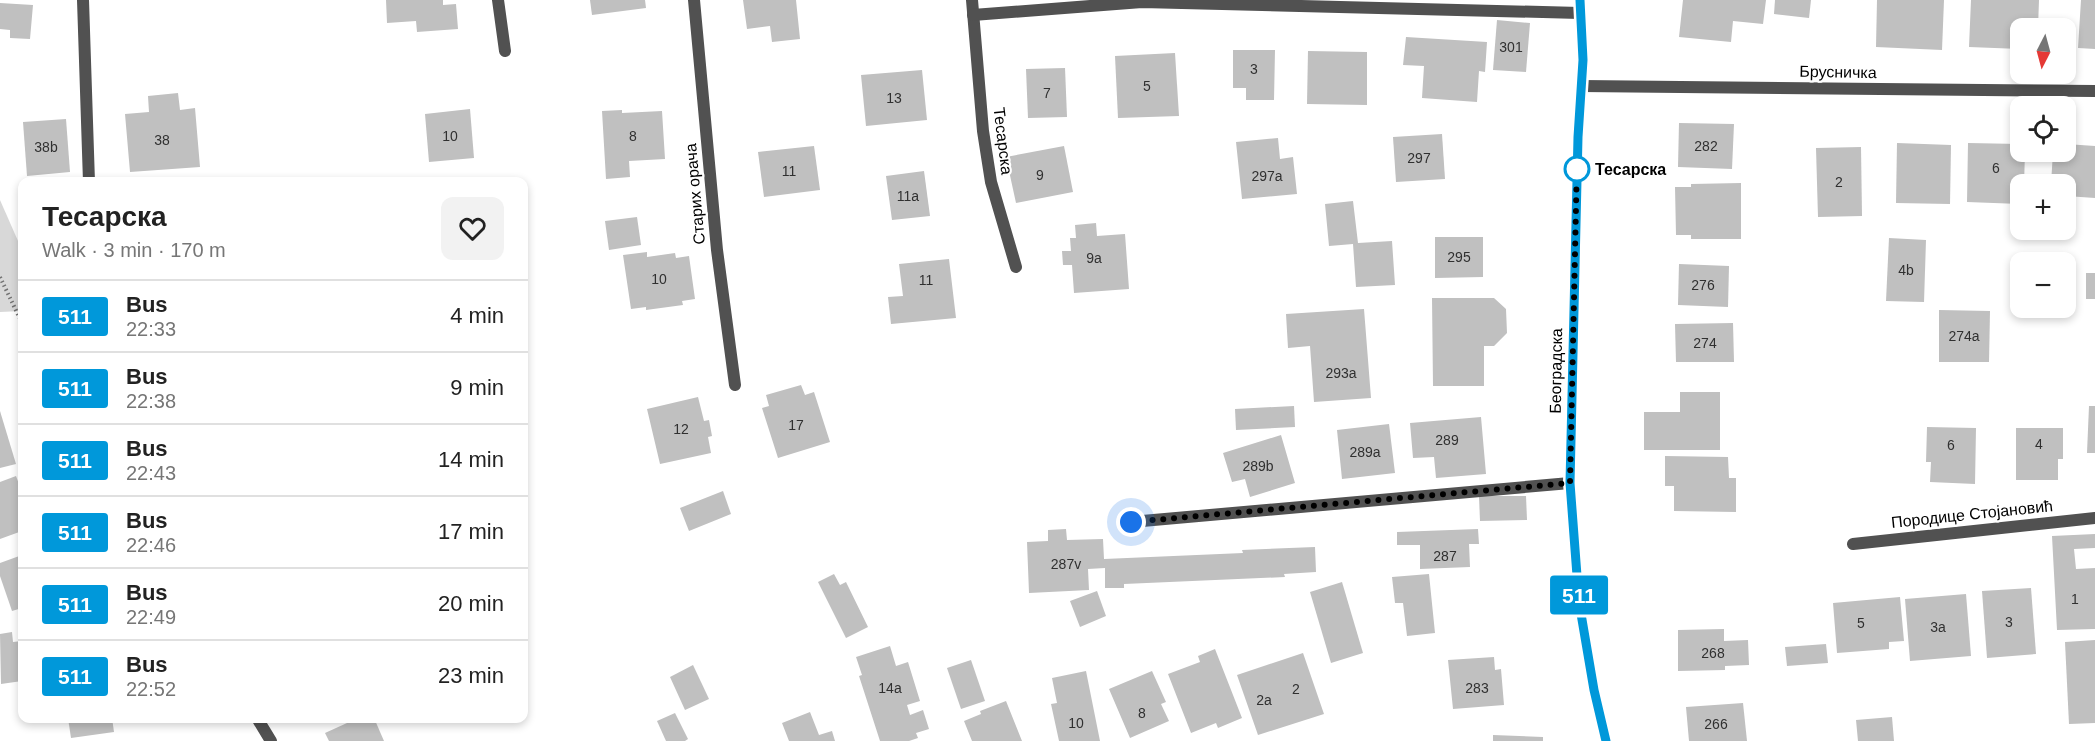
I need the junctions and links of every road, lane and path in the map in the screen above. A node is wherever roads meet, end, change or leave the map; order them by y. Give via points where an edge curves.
1 (83, 0) edge
2 (498, 0) edge
3 (694, 0) edge
4 (972, 0) edge
5 (1580, 6) edge
6 (973, 15) junction
7 (505, 51) dead end
8 (1581, 86) junction
9 (2095, 92) edge
10 (89, 177) edge
11 (1016, 267) dead end
12 (0, 277) edge
13 (18, 315) edge
14 (735, 385) dead end
15 (1570, 483) junction
16 (2095, 518) edge
17 (1131, 522) dead end
18 (1853, 544) dead end
19 (260, 723) edge
20 (271, 741) edge
21 (1606, 741) edge

1 - 10 street
2 - 7 street
3 - 14 street, Старих орача via 717,250
4 - 6 street, Тесарска
5 - 6 street via 1142,2
5 - 8 main road, Београдска
6 - 11 street, Тесарска via 991,182
8 - 9 street, Брусничка
8 - 15 main road, Београдска
12 - 13 path
15 - 17 street
15 - 21 main road, Београдска via 1579,602
16 - 18 street, Породице Стојановић
19 - 20 street

